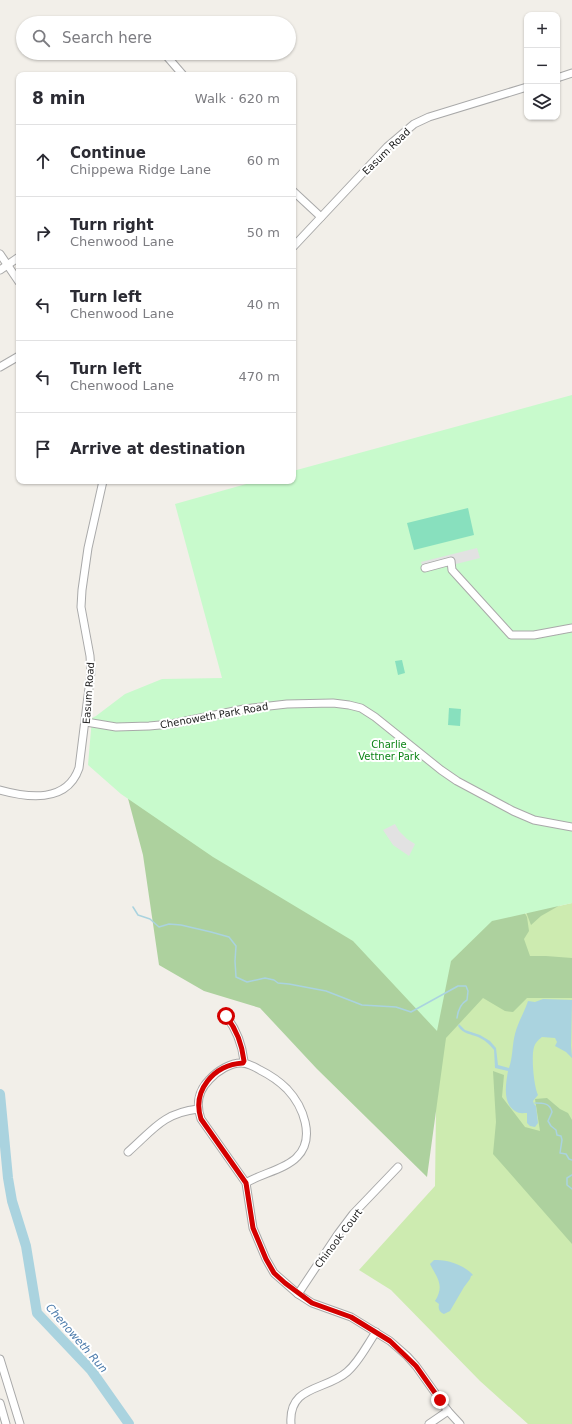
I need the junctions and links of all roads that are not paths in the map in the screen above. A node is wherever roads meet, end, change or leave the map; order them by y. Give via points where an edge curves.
1 (170, 60) edge
2 (180, 72) edge
3 (572, 73) edge
4 (560, 77) edge
5 (524, 88) edge
6 (296, 194) edge
7 (320, 217) junction
8 (296, 244) edge
9 (0, 254) edge
10 (16, 259) edge
11 (7, 264) junction
12 (0, 270) edge
13 (16, 278) edge
14 (16, 358) edge
15 (0, 367) edge
16 (102, 484) edge
17 (425, 568) dead end
18 (572, 628) edge
19 (86, 722) junction
20 (0, 790) edge
21 (572, 827) edge
22 (226, 1016) dead end
23 (243, 1063) junction
24 (198, 1109) junction
25 (128, 1152) dead end
26 (398, 1167) dead end
27 (246, 1183) junction
28 (298, 1294) junction
29 (376, 1332) junction
30 (0, 1359) edge
31 (1, 1407) edge
32 (448, 1411) junction
33 (6, 1424) edge
34 (20, 1424) edge
35 (291, 1424) edge
36 (428, 1424) edge
37 (460, 1424) edge

1 - 2 street
3 - 4 street
5 - 7 street, Easum Road via 414,124 387,147
6 - 7 street
7 - 8 street, Easum Road
9 - 11 street
10 - 11 street
11 - 12 street
11 - 13 street
14 - 15 street
16 - 19 street, Easum Road via 88,548 82,590 91,672
17 - 18 street via 450,561 452,570 511,635 534,635
19 - 20 street, Easum Road via 79,768 74,779 66,787 54,794 38,796
19 - 21 street, Chenoweth Park Road via 116,727 149,726 287,704 349,705 375,716 441,770 478,792 534,820
22 - 23 street via 240,1042
23 - 24 street via 225,1068 210,1078 202,1089
23 - 27 street via 270,1075 288,1090 299,1106 307,1134 302,1152 293,1161
24 - 25 street via 178,1112 164,1120
24 - 27 street via 201,1119
26 - 28 street, Chinook Court via 353,1214
27 - 28 street via 253,1228 266,1259 274,1273
28 - 29 street via 312,1303 351,1317
29 - 32 street via 412,1361
29 - 35 street via 349,1371 333,1382 308,1390 298,1399 292,1409
30 - 34 street
31 - 33 street
32 - 36 street
32 - 37 street

